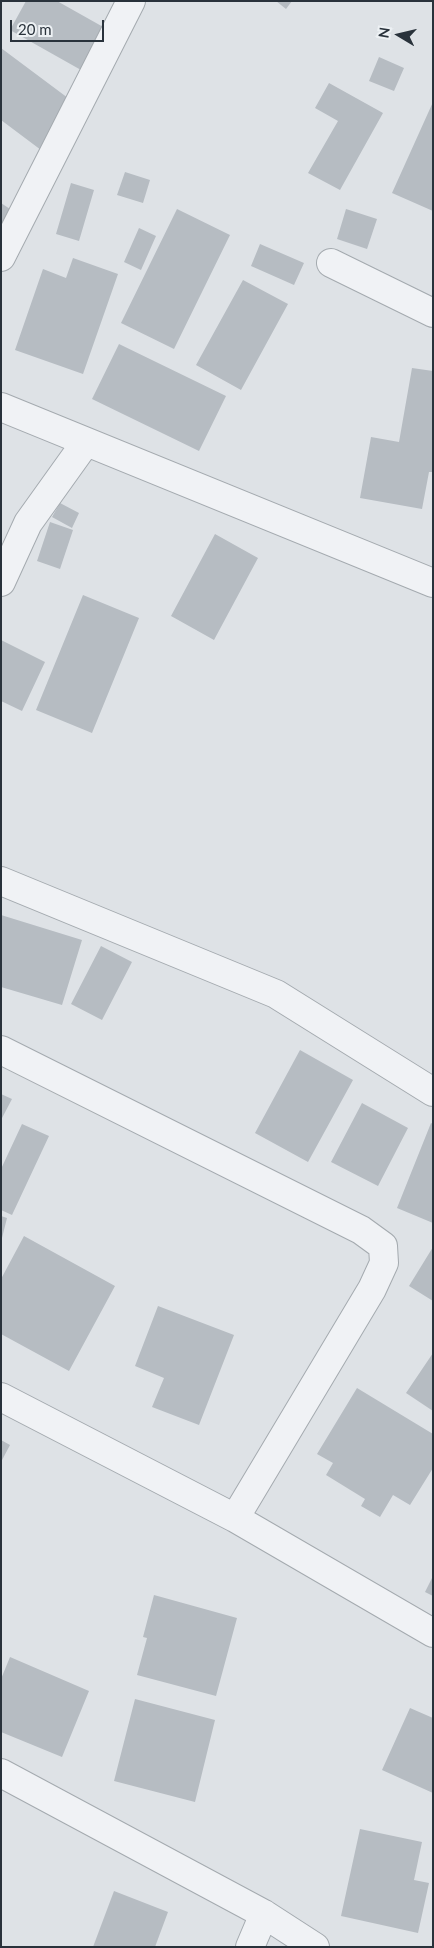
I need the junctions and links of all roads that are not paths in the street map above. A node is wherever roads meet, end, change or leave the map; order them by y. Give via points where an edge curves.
1 (131, 1) edge
2 (1, 257) edge
3 (331, 263) dead end
4 (433, 313) edge
5 (1, 407) edge
6 (86, 442) junction
7 (1, 582) edge
8 (433, 583) edge
9 (1, 881) edge
10 (1, 1050) edge
11 (433, 1092) edge
12 (1, 1397) edge
13 (235, 1518) junction
14 (433, 1633) edge
15 (1, 1773) edge
16 (264, 1914) junction
17 (250, 1947) edge
18 (315, 1947) edge

1 - 2 street
3 - 4 street
5 - 6 street
6 - 7 street via 28,523
6 - 8 street
9 - 11 street via 276,994
10 - 13 street via 361,1230 383,1246 384,1263 372,1290
12 - 13 street
13 - 14 street
15 - 16 street
16 - 17 street
16 - 18 street

